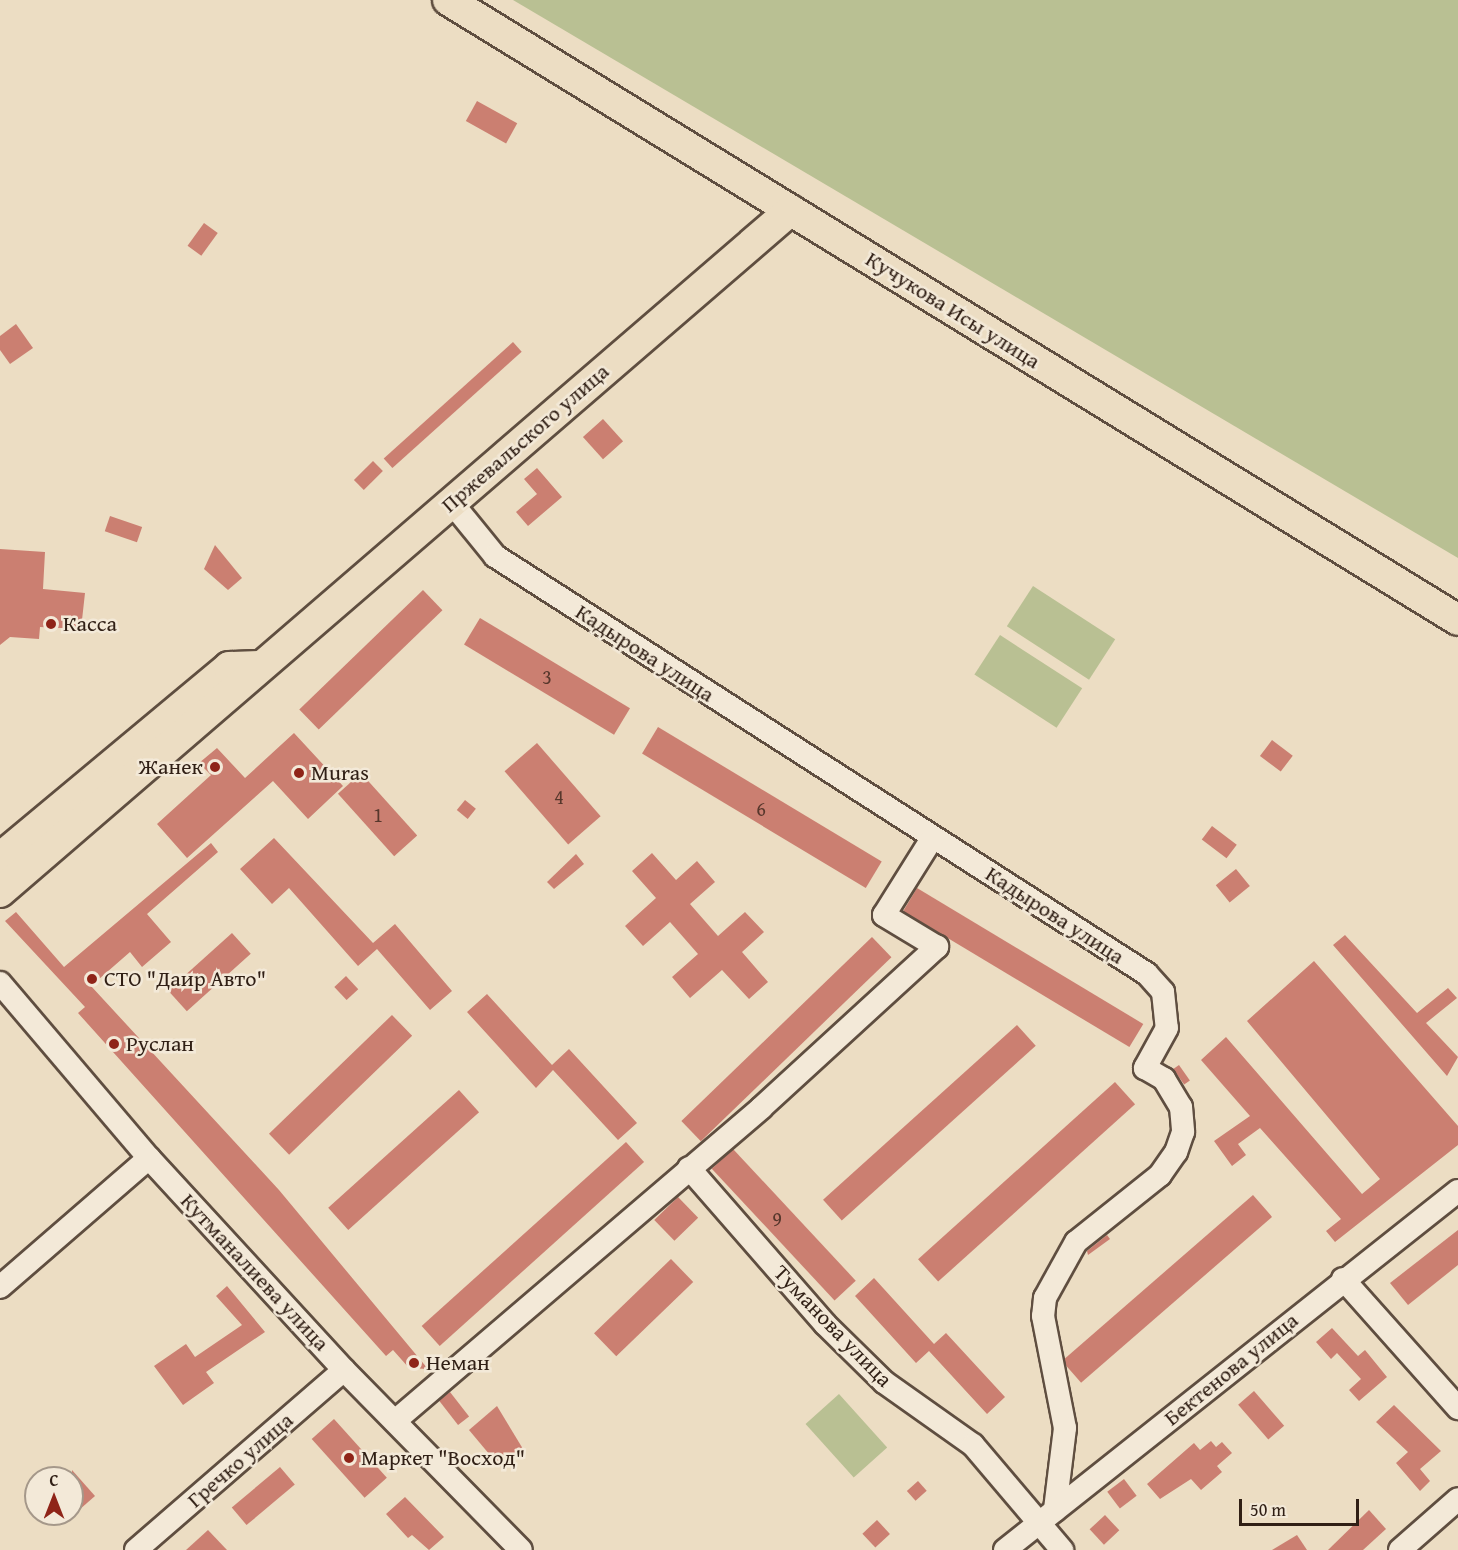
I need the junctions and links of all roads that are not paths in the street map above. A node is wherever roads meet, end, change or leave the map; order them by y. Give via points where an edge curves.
1 (448, 0) edge
2 (791, 210) junction
3 (452, 503) junction
4 (1458, 620) edge
5 (259, 666) junction
6 (933, 837) junction
7 (0, 858) edge
8 (0, 892) edge
9 (0, 983) edge
10 (149, 1158) junction
11 (689, 1168) junction
12 (1458, 1191) edge
13 (1343, 1279) junction
14 (0, 1287) edge
15 (344, 1370) junction
16 (1458, 1408) edge
17 (395, 1421) junction
18 (1458, 1499) edge
19 (1047, 1517) junction
20 (136, 1550) edge
21 (521, 1550) edge
22 (1005, 1550) edge
23 (1062, 1550) edge
24 (1400, 1550) edge

1 - 2 main road, Кучукова Исы улица
2 - 3 main road, Пржевальского улица
2 - 4 main road, Кучукова Исы улица
3 - 5 main road, Пржевальского улица
3 - 6 street, Кадырова улица via 495,556
5 - 7 main road via 229,667
5 - 8 main road, Пржевальского улица via 141,776
6 - 11 street via 884,915 937,947
6 - 19 street, Кадырова улица via 1147,974 1166,1003 1167,1028 1145,1068 1164,1079 1181,1107 1184,1132 1176,1152 1160,1175 1077,1242 1045,1298 1043,1316 1065,1428
9 - 10 street, Кутманалиева улица
10 - 14 street
10 - 15 street, Кутманалиева улица
11 - 17 street
11 - 19 street, Туманова улица via 825,1324 884,1382 973,1445
12 - 13 street, Бектенова улица
13 - 16 street
13 - 19 street, Бектенова улица
15 - 17 street, Кутманалиева улица
15 - 20 street, Гречко улица
17 - 21 street, Кутманалиева улица
18 - 24 street
19 - 22 street, Бектенова улица
19 - 23 street, Туманова улица

